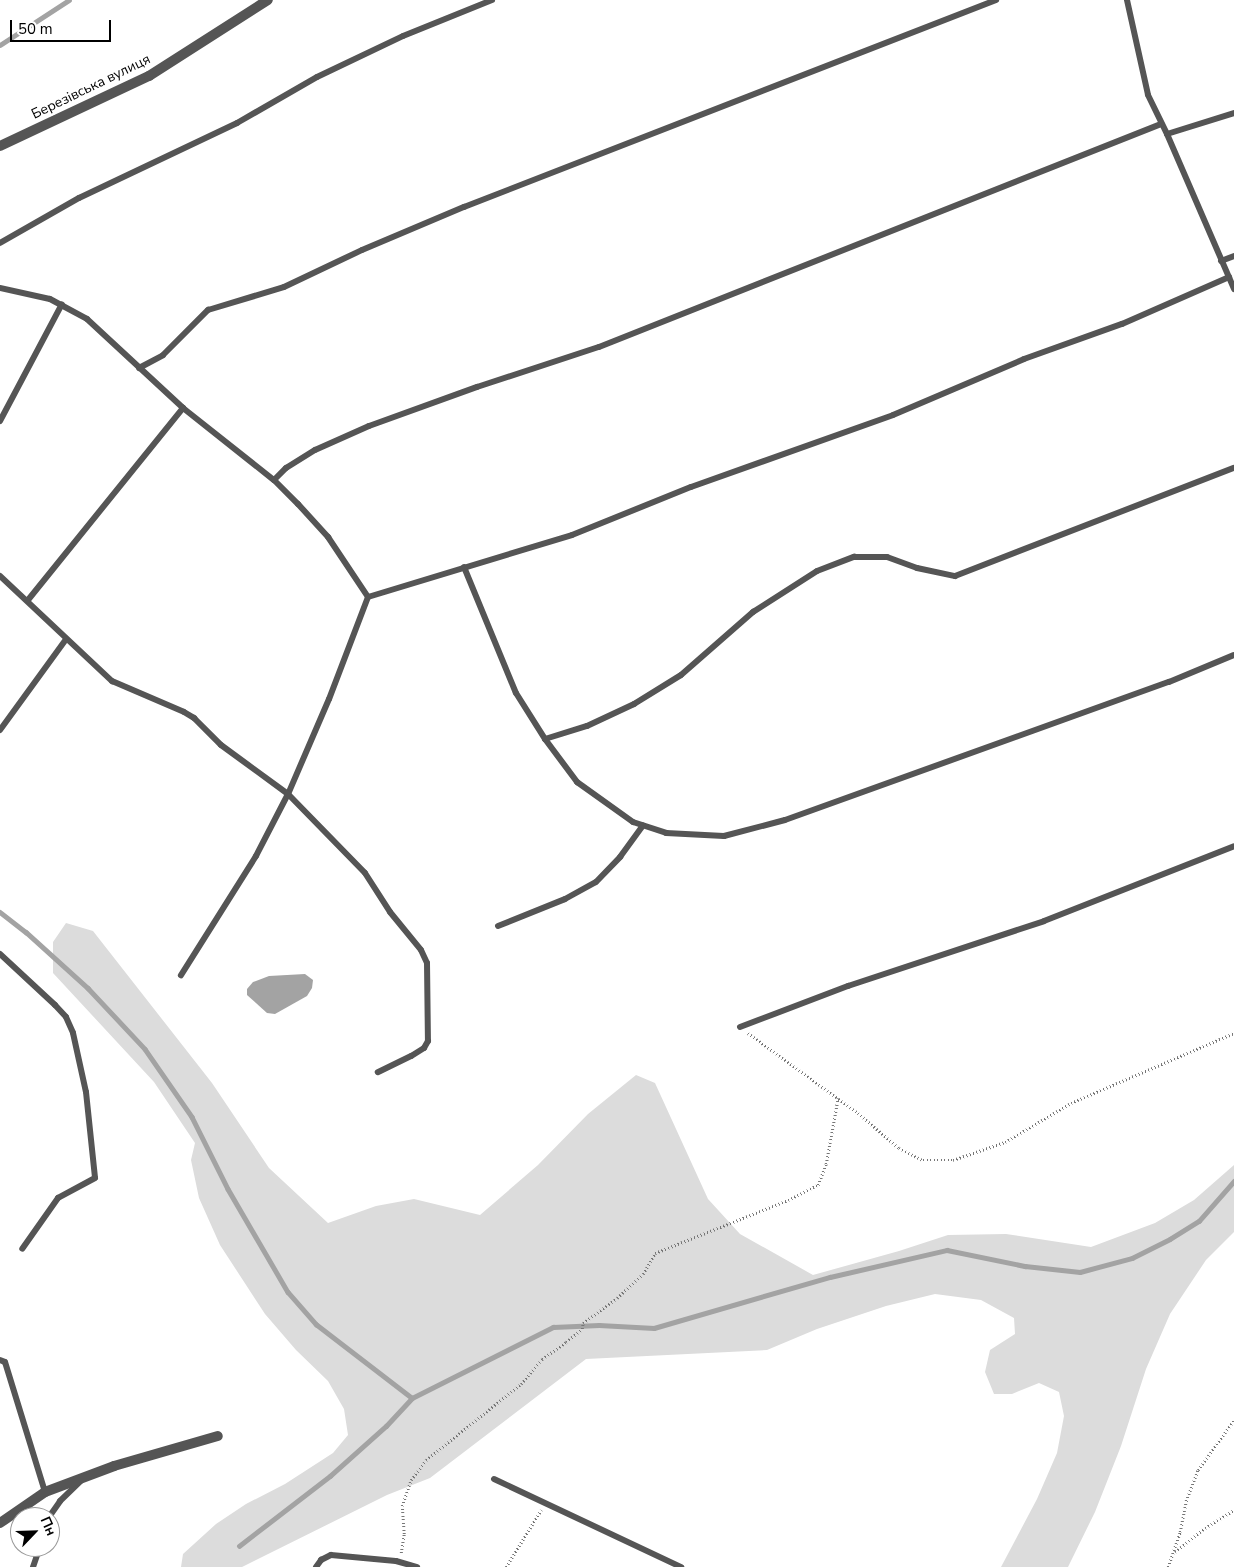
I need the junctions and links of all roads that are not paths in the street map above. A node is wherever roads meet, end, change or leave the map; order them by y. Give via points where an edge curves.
1 (268, 0) edge
2 (492, 0) edge
3 (996, 0) edge
4 (1127, 0) edge
5 (1234, 112) edge
6 (1161, 124) junction
7 (1167, 134) junction
8 (0, 146) edge
9 (0, 243) edge
10 (1234, 256) edge
11 (1221, 261) junction
12 (1229, 277) junction
13 (0, 288) edge
14 (1234, 289) edge
15 (62, 304) junction
16 (139, 368) junction
17 (183, 408) junction
18 (0, 421) edge
19 (1234, 468) edge
20 (274, 480) junction
21 (464, 567) junction
22 (0, 576) edge
23 (368, 598) junction
24 (28, 600) junction
25 (66, 639) junction
26 (1234, 656) edge
27 (0, 730) edge
28 (544, 739) junction
29 (288, 794) junction
30 (643, 825) junction
31 (1234, 846) edge
32 (498, 926) dead end
33 (0, 954) edge
34 (181, 975) dead end
35 (740, 1027) road end
36 (378, 1072) dead end
37 (22, 1248) dead end
38 (0, 1360) edge
39 (218, 1436) dead end
40 (82, 1479) junction
41 (494, 1479) dead end
42 (45, 1492) junction
43 (56, 1507) edge
44 (0, 1523) edge
45 (316, 1567) edge
46 (417, 1567) edge
47 (681, 1567) edge

1 - 8 street, Березівська вулиця via 149,76
2 - 9 lane via 403,36 316,77 237,124 79,198
3 - 16 lane via 464,208 362,250 284,287 208,310 163,355
4 - 6 lane via 1148,95
5 - 7 lane
6 - 7 lane
6 - 20 lane via 599,347 369,426 315,450 286,468
7 - 11 lane
10 - 11 lane
11 - 12 lane
12 - 14 lane
12 - 21 lane via 1122,324 1024,358 893,414 572,534
13 - 15 lane
15 - 16 lane via 87,319
15 - 18 lane
16 - 17 lane
17 - 20 lane
17 - 24 lane
19 - 28 lane via 955,576 917,568 887,557 854,557 817,571 753,612 681,676 634,704 587,726
20 - 23 lane via 328,537
21 - 23 lane
21 - 28 lane via 516,693
22 - 24 lane
23 - 29 lane
24 - 25 lane
25 - 27 lane
25 - 29 lane via 112,681 189,715 221,745
26 - 30 lane via 785,820 724,836 666,833
28 - 30 lane via 577,782 633,822
29 - 34 lane via 256,856
29 - 36 lane via 365,873 390,912 421,950 427,964 428,1041 424,1048
30 - 32 lane via 620,857 596,882 565,899
31 - 35 lane via 1044,921 848,986
33 - 37 lane via 55,1005 66,1017 73,1033 86,1092 95,1178 58,1198
38 - 42 lane via 5,1362
39 - 40 street via 114,1466
40 - 42 street
40 - 43 lane
41 - 47 lane
42 - 44 street
45 - 46 lane via 331,1555 396,1561

